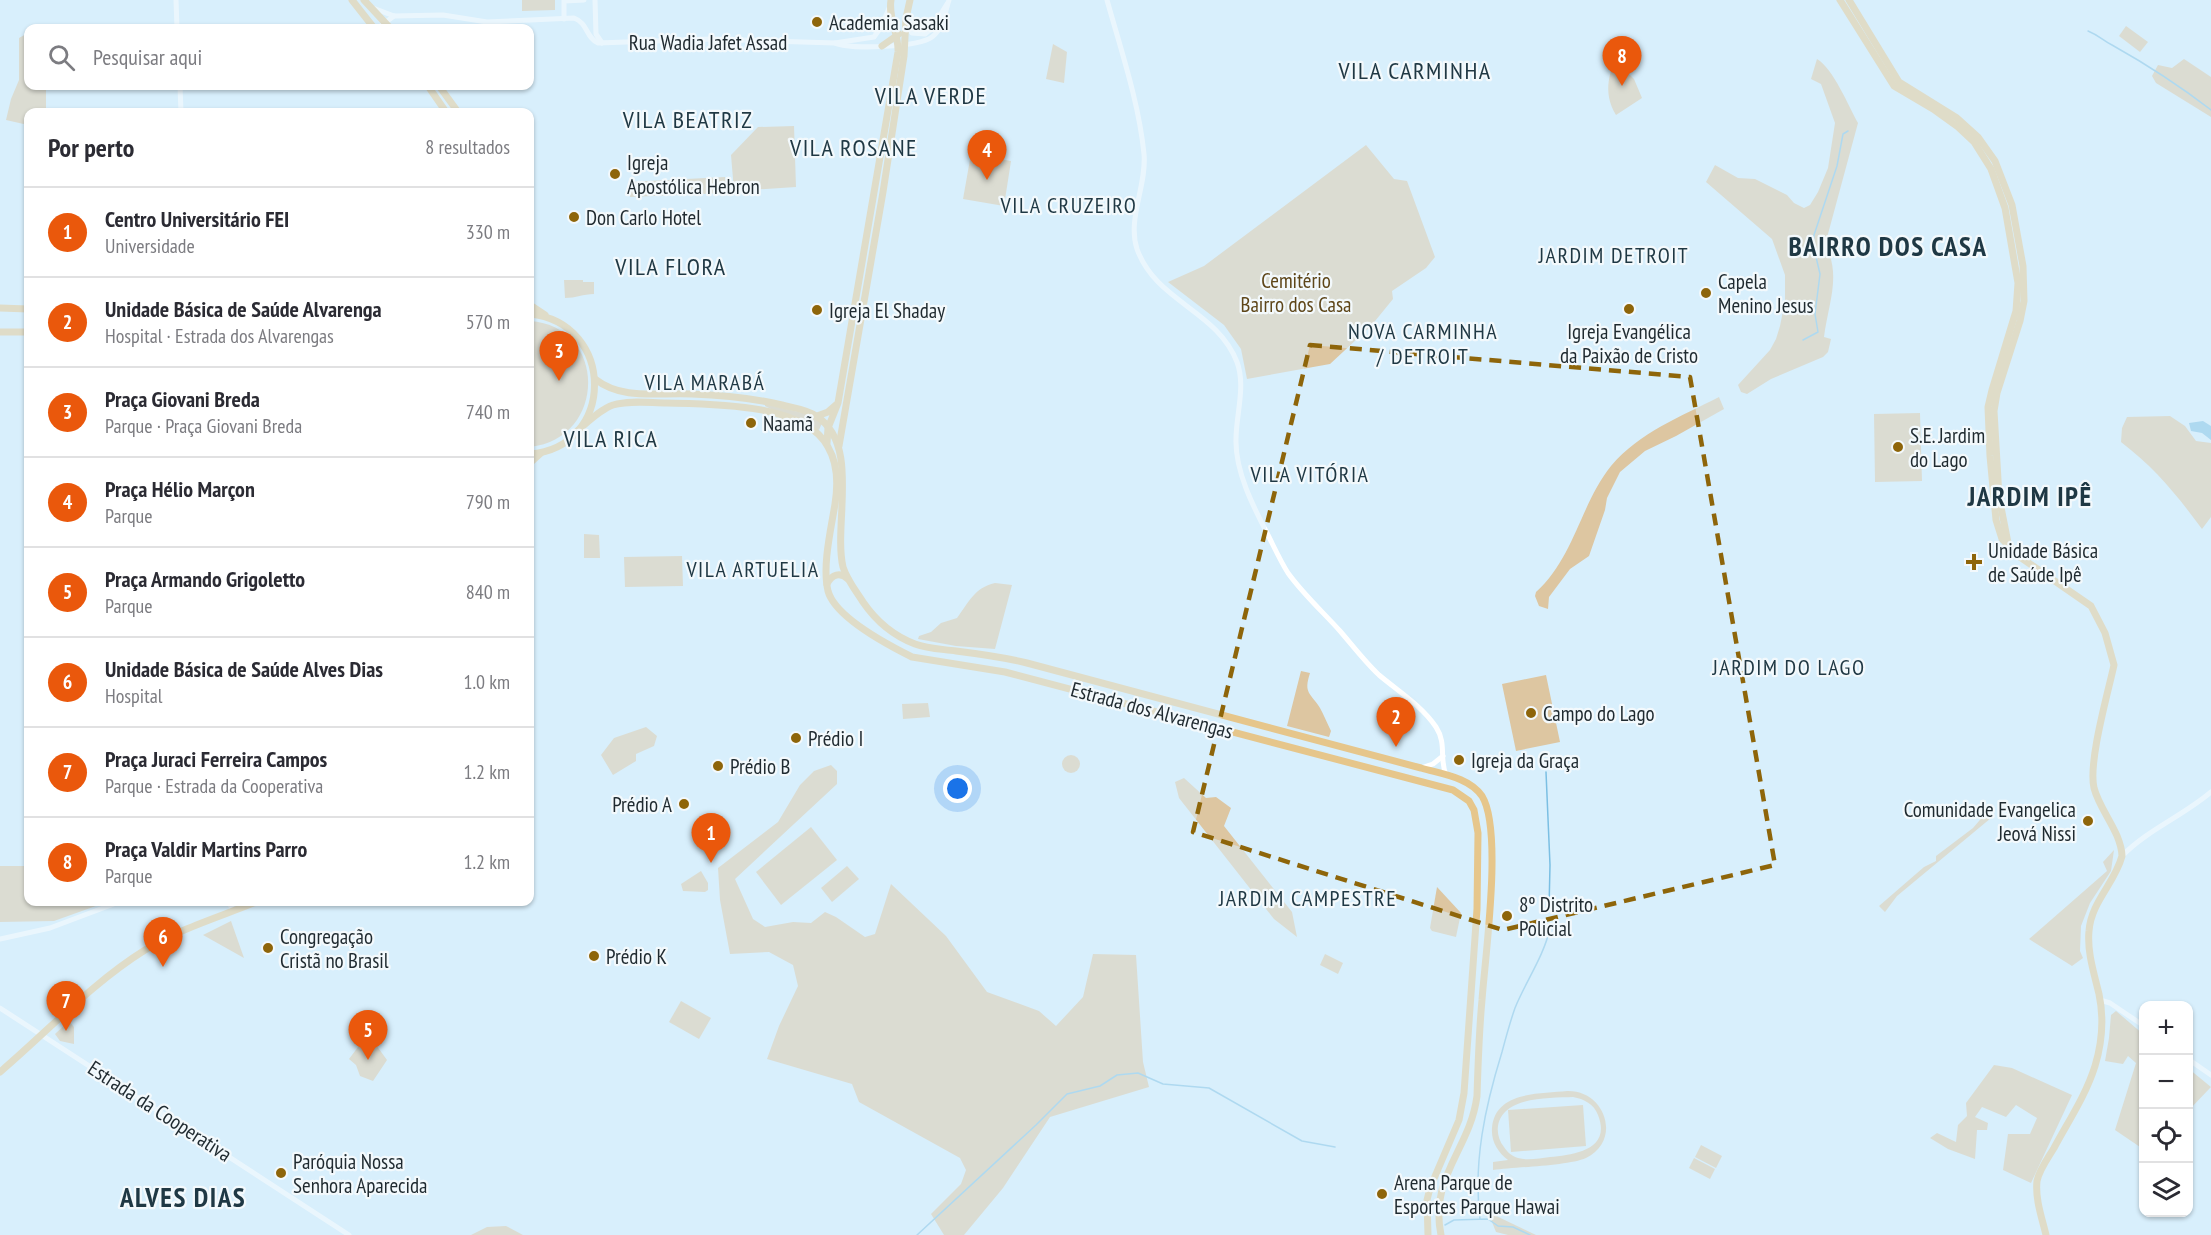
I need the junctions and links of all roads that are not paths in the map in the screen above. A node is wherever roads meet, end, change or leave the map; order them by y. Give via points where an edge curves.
1 (176, 0) edge
2 (352, 0) edge
3 (584, 0) edge
4 (595, 0) edge
5 (910, 0) edge
6 (1107, 0) edge
7 (1840, 0) edge
8 (1849, 0) edge
9 (564, 1) edge
10 (948, 1) edge
11 (367, 3) edge
12 (891, 7) edge
13 (595, 15) junction
14 (394, 16) junction
15 (564, 19) junction
16 (906, 21) junction
17 (582, 22) junction
18 (177, 24) edge
19 (373, 24) edge
20 (386, 24) edge
21 (388, 24) edge
22 (897, 36) junction
23 (602, 43) junction
24 (835, 43) junction
25 (902, 44) junction
26 (882, 46) junction
27 (180, 90) edge
28 (431, 90) edge
29 (442, 90) edge
30 (1904, 90) junction
31 (181, 108) edge
32 (443, 108) edge
33 (455, 108) edge
34 (0, 308) edge
35 (534, 308) edge
36 (24, 309) edge
37 (534, 315) edge
38 (550, 319) junction
39 (0, 332) edge
40 (24, 332) edge
41 (595, 379) junction
42 (756, 399) junction
43 (838, 403) junction
44 (742, 406) junction
45 (818, 416) junction
46 (828, 428) junction
47 (576, 432) junction
48 (827, 443) junction
49 (838, 451) junction
50 (542, 453) junction
51 (534, 454) edge
52 (534, 460) edge
53 (848, 579) junction
54 (827, 584) junction
55 (872, 614) junction
56 (855, 622) junction
57 (1087, 679) junction
58 (1129, 690) junction
59 (1088, 693) junction
60 (1126, 703) junction
61 (1443, 756) junction
62 (1421, 768) junction
63 (1447, 776) junction
64 (2211, 792) edge
65 (2122, 856) junction
66 (109, 906) edge
67 (231, 906) edge
68 (246, 906) edge
69 (233, 911) junction
70 (0, 939) edge
71 (2100, 1000) junction
72 (0, 1008) edge
73 (2139, 1023) edge
74 (1468, 1029) junction
75 (40, 1035) junction
76 (1480, 1042) junction
77 (2193, 1062) edge
78 (0, 1072) edge
79 (2211, 1075) edge
80 (349, 1235) edge
81 (1428, 1235) edge
82 (1441, 1235) edge
83 (2046, 1235) edge

1 - 18 street
2 - 19 main road
3 - 9 street
4 - 13 street
5 - 16 main road
6 - 61 street via 1125,60 1143,149 1143,181 1134,232 1141,256 1154,278 1172,296 1222,334 1238,364 1238,460 1254,505 1285,568 1369,665 1435,725 1443,742
7 - 30 main road via 1890,81
8 - 30 main road
9 - 15 street
10 - 16 street, Rua Wadia Jafet Assad via 926,34 912,33
10 - 25 street, Rua Wadia Jafet Assad via 934,35
11 - 14 street
11 - 20 main road
12 - 16 main road via 899,20
12 - 22 main road
12 - 24 street, Rua Wadia Jafet Assad via 874,37
13 - 17 street
13 - 23 street via 596,34
14 - 15 street via 443,15 487,22
14 - 21 street
15 - 17 street
16 - 22 main road
16 - 25 main road
17 - 23 street, Rua Wadia Jafet Assad via 593,41
22 - 25 main road
22 - 26 main road
23 - 24 street, Rua Wadia Jafet Assad via 730,39
24 - 26 street, Rua Wadia Jafet Assad
25 - 26 street, Rua Wadia Jafet Assad
25 - 43 main road
25 - 49 main road
27 - 31 street
28 - 32 main road
29 - 33 main road
30 - 65 main road via 1949,119 1974,142 1991,168 2005,208 2018,301 1989,398 1996,520 2002,539 2020,557 2091,606 2105,633 2114,665 2093,784
34 - 36 main road
35 - 38 main road
37 - 38 main road
38 - 41 main road via 572,332 583,345
39 - 40 main road
41 - 42 main road via 634,394 688,393
41 - 47 main road via 591,409
42 - 44 main road
42 - 45 main road
43 - 45 main road
43 - 46 main road
44 - 47 main road via 618,404 603,410
44 - 48 main road via 801,422
45 - 46 main road, Estrada dos Alvarengas
46 - 48 main road
46 - 49 main road, Estrada dos Alvarengas
47 - 50 main road
48 - 54 main road via 837,484
49 - 53 main road, Estrada dos Alvarengas via 843,477 841,550
50 - 51 main road
50 - 52 main road
53 - 54 main road via 836,575
53 - 55 main road, Estrada dos Alvarengas
54 - 56 main road, Estrada dos Alvarengas via 835,604
55 - 56 main road via 867,622
55 - 57 main road, Estrada dos Alvarengas via 916,645 1002,657
56 - 59 main road, Estrada dos Alvarengas via 912,657 996,670
57 - 58 main road, Estrada dos Alvarengas
57 - 59 main road
58 - 60 main road
58 - 62 main road, Estrada dos Alvarengas
59 - 60 main road, Estrada dos Alvarengas
60 - 74 main road, Estrada dos Alvarengas via 1463,795 1474,810 1478,833
61 - 62 street via 1433,765
61 - 63 street
62 - 63 main road, Estrada dos Alvarengas
63 - 76 main road, Estrada dos Alvarengas via 1478,792 1490,819 1490,904
64 - 65 street
65 - 71 main road via 2094,908 2089,928 2091,961
66 - 70 street via 50,927
67 - 69 street
68 - 69 main road
69 - 75 main road via 145,950
71 - 73 street
71 - 83 main road via 2095,1066 2037,1182
72 - 75 street, Estrada da Cooperativa
74 - 76 main road
74 - 81 main road, Estrada dos Alvarengas via 1462,1111 1426,1200
75 - 78 main road
75 - 80 street, Estrada da Cooperativa
76 - 82 main road, Estrada dos Alvarengas via 1473,1117 1439,1196
77 - 79 street

